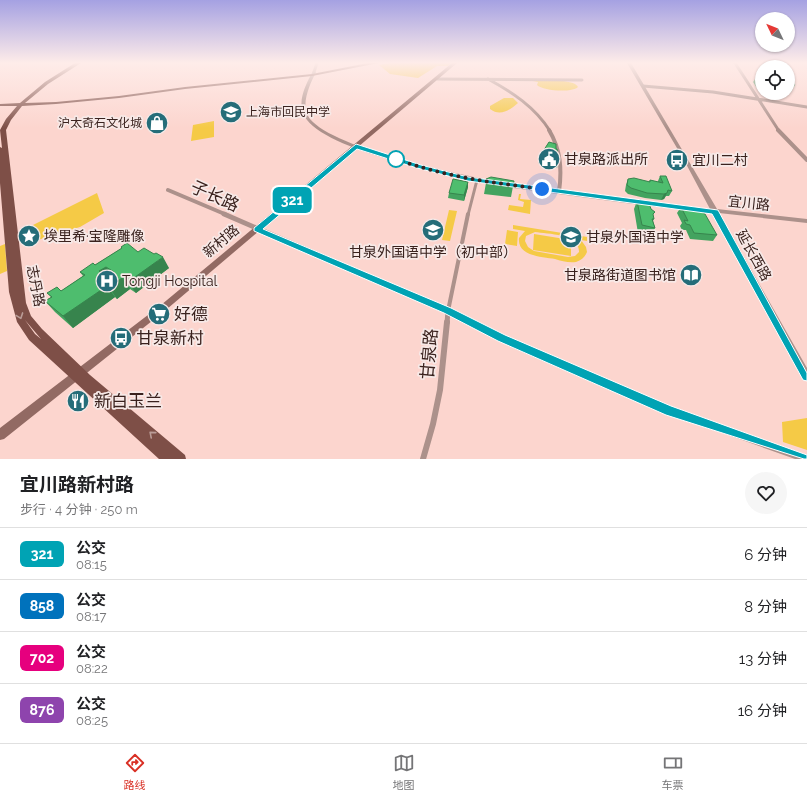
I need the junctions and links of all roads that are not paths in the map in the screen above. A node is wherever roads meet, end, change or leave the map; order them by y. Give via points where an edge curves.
1 (42, 84) edge
2 (46, 84) edge
3 (218, 84) edge
4 (309, 84) edge
5 (430, 84) edge
6 (497, 84) edge
7 (748, 84) edge
8 (643, 86) joint
9 (755, 96) edge
10 (755, 99) edge
11 (758, 100) edge
12 (763, 100) edge
13 (0, 101) edge
14 (20, 103) junction
15 (0, 105) edge
16 (807, 107) edge
17 (0, 127) edge
18 (356, 146) junction
19 (0, 149) edge
20 (807, 160) edge
21 (477, 180) junction
22 (168, 190) dead end
23 (559, 192) junction
24 (5, 194) edge
25 (715, 212) junction
26 (807, 221) edge
27 (257, 230) junction
28 (448, 311) junction
29 (78, 375) junction
30 (807, 376) edge
31 (0, 435) edge
32 (167, 459) edge
33 (181, 459) edge
34 (423, 459) edge
35 (804, 459) edge

1 - 14 main road
2 - 14 main road
3 - 14 main road via 111,98
4 - 18 street, 宜川路 via 303,102 308,120 327,135
5 - 18 main road, 新村路
6 - 23 street via 523,100 547,125 560,157 562,169
7 - 9 street
8 - 10 street via 697,90
8 - 25 street, 延长西路
11 - 20 street via 775,126
12 - 16 street
13 - 14 main road
14 - 15 main road
14 - 17 main road via 3,119
14 - 24 main road, 志丹路 via 3,130
18 - 21 street, 宜川路 via 419,167
18 - 27 main road, 新村路
19 - 24 main road, 志丹路
21 - 23 street, 宜川路
21 - 28 street, 甘泉路
22 - 27 street, 子长路
23 - 25 street, 宜川路
24 - 29 main road, 志丹路 via 14,292 20,318 32,336
25 - 26 street, 宜川路
25 - 30 street, 延长西路
27 - 28 street, 子长路
27 - 29 main road, 新村路
28 - 34 street, 甘泉路 via 440,390
28 - 35 street, 子长路 via 502,338 670,411
29 - 31 main road, 新村路
29 - 32 main road, 志丹路
33 -> 29 main road, 志丹路

